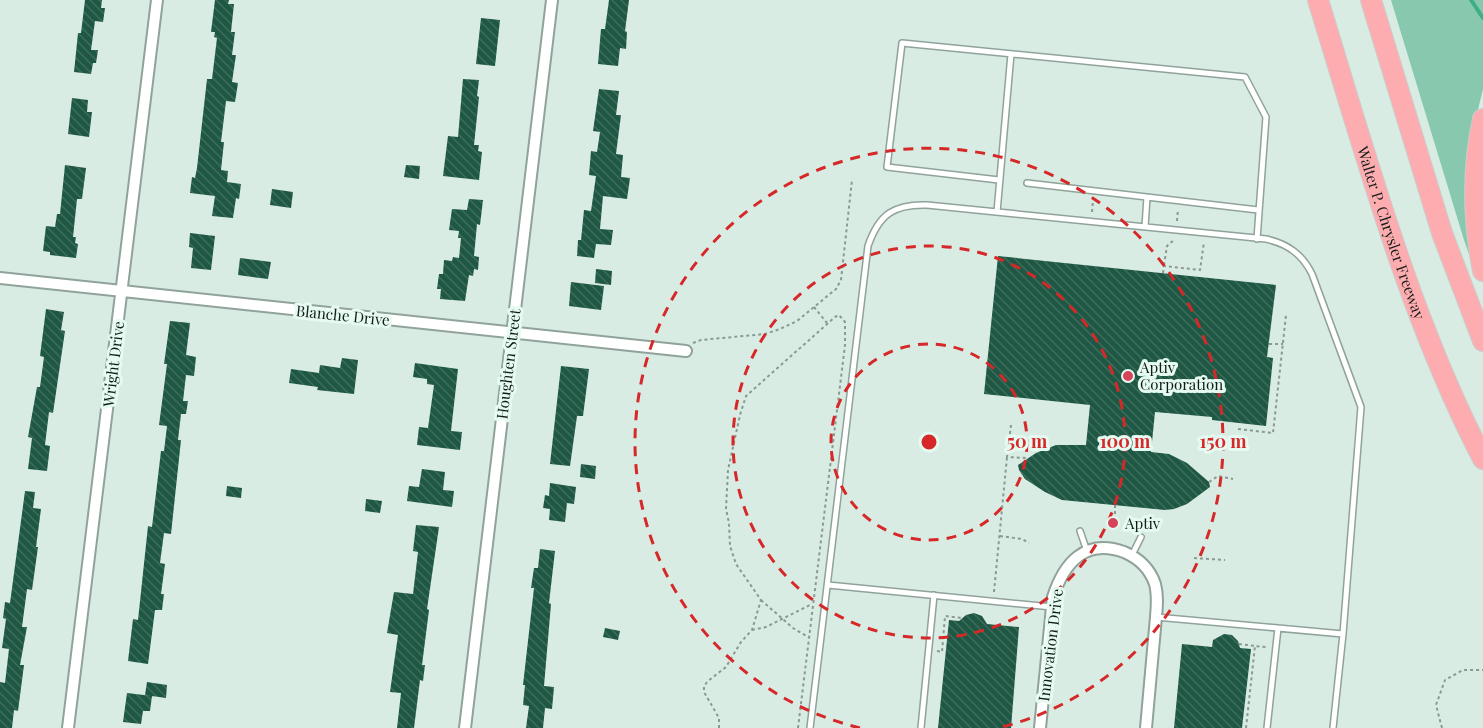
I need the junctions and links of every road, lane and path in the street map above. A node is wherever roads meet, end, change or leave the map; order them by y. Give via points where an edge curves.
1 (157, 0) edge
2 (552, 0) edge
3 (1318, 0) edge
4 (1371, 0) edge
5 (1011, 54) junction
6 (1483, 118) edge
7 (852, 180) dead end
8 (999, 180) junction
9 (1027, 183) dead end
10 (1147, 197) junction
11 (1258, 210) junction
12 (997, 212) junction
13 (1144, 227) junction
14 (1257, 238) junction
15 (1175, 239) dead end
16 (1204, 242) dead end
17 (1164, 266) junction
18 (1483, 271) edge
19 (1163, 273) dead end
20 (0, 278) edge
21 (122, 291) junction
22 (813, 306) junction
23 (1286, 315) dead end
24 (827, 323) junction
25 (512, 333) junction
26 (1483, 341) edge
27 (1269, 344) dead end
28 (1283, 344) junction
29 (686, 351) joint
30 (1011, 425) dead end
31 (1238, 429) dead end
32 (1007, 458) junction
33 (1027, 458) dead end
34 (1483, 459) edge
35 (1233, 479) dead end
36 (1209, 482) dead end
37 (1115, 505) dead end
38 (1115, 517) dead end
39 (1080, 531) dead end
40 (999, 536) junction
41 (1141, 537) dead end
42 (1029, 543) dead end
43 (1087, 551) junction
44 (1132, 555) junction
45 (1194, 558) dead end
46 (1225, 560) dead end
47 (828, 585) junction
48 (994, 592) dead end
49 (934, 595) junction
50 (761, 600) junction
51 (819, 602) dead end
52 (814, 603) junction
53 (1052, 607) junction
54 (949, 616) dead end
55 (1156, 617) junction
56 (962, 618) dead end
57 (782, 620) junction
58 (1278, 628) junction
59 (752, 630) junction
60 (1343, 634) junction
61 (809, 637) junction
62 (820, 644) junction
63 (1239, 644) dead end
64 (1255, 646) junction
65 (1276, 649) junction
66 (1483, 670) edge
67 (68, 728) edge
68 (465, 728) edge
69 (719, 728) edge
70 (798, 728) edge
71 (810, 728) edge
72 (921, 728) edge
73 (1040, 728) edge
74 (1146, 728) edge
75 (1246, 728) edge
76 (1267, 728) edge
77 (1333, 728) edge
78 (1442, 728) edge

1 - 21 street, Wright Drive
2 - 25 street, Houghten Street
3 - 34 highway, Walter P. Chrysler Freeway via 1423,323
4 - 26 highway via 1442,234
5 - 8 lane
5 - 8 lane via 902,43 888,167
5 - 11 lane via 1245,77 1266,117
6 - 18 highway via 1474,206
7 - 22 path via 841,280 836,289
8 - 12 lane
9 - 10 lane
10 - 11 lane
10 - 13 lane
11 - 14 lane
12 - 13 lane
12 - 47 lane via 902,206 888,214 873,232 868,246
13 - 14 lane
14 - 60 lane via 1293,249 1308,265 1361,407
15 - 17 path via 1167,246
16 - 17 path via 1200,270
17 - 19 path
20 - 21 street, Blanche Drive
21 - 25 street, Blanche Drive
21 - 67 street, Wright Drive
22 - 24 path
22 - 29 path via 797,321 780,329 701,340 687,346
23 - 28 path
24 - 50 path via 746,396 740,415 728,470 726,509 730,546 736,564
24 - 52 path via 841,317 845,322 846,345
25 - 29 street, Blanche Drive
25 - 68 street, Houghten Street
27 - 28 path
28 - 31 path via 1274,433
30 - 32 path
32 - 33 path
32 - 40 path
35 - 36 path via 1218,476
37 - 38 path
39 - 43 lane
40 - 42 path
40 - 48 path
41 - 44 lane
43 - 44 street via 1109,548
43 - 53 street, Innovation Drive via 1063,573
44 - 55 street via 1150,573 1155,585
45 - 46 path
47 - 49 lane
47 - 62 lane
49 - 53 lane
49 - 72 lane
50 - 57 path
50 - 59 path
51 - 52 path
52 - 57 path
52 - 61 path
53 - 73 street, Innovation Drive
54 - 56 path
55 - 58 lane
55 - 74 street
57 - 59 path
57 - 61 path
58 - 60 lane
58 - 65 lane
59 - 69 path via 726,667 704,686 719,718
60 - 77 lane
61 - 62 path
61 - 70 path
62 - 71 lane
63 - 64 path
64 - 65 path
64 - 75 path
65 - 76 lane
66 - 78 path via 1463,670 1444,680 1436,705

